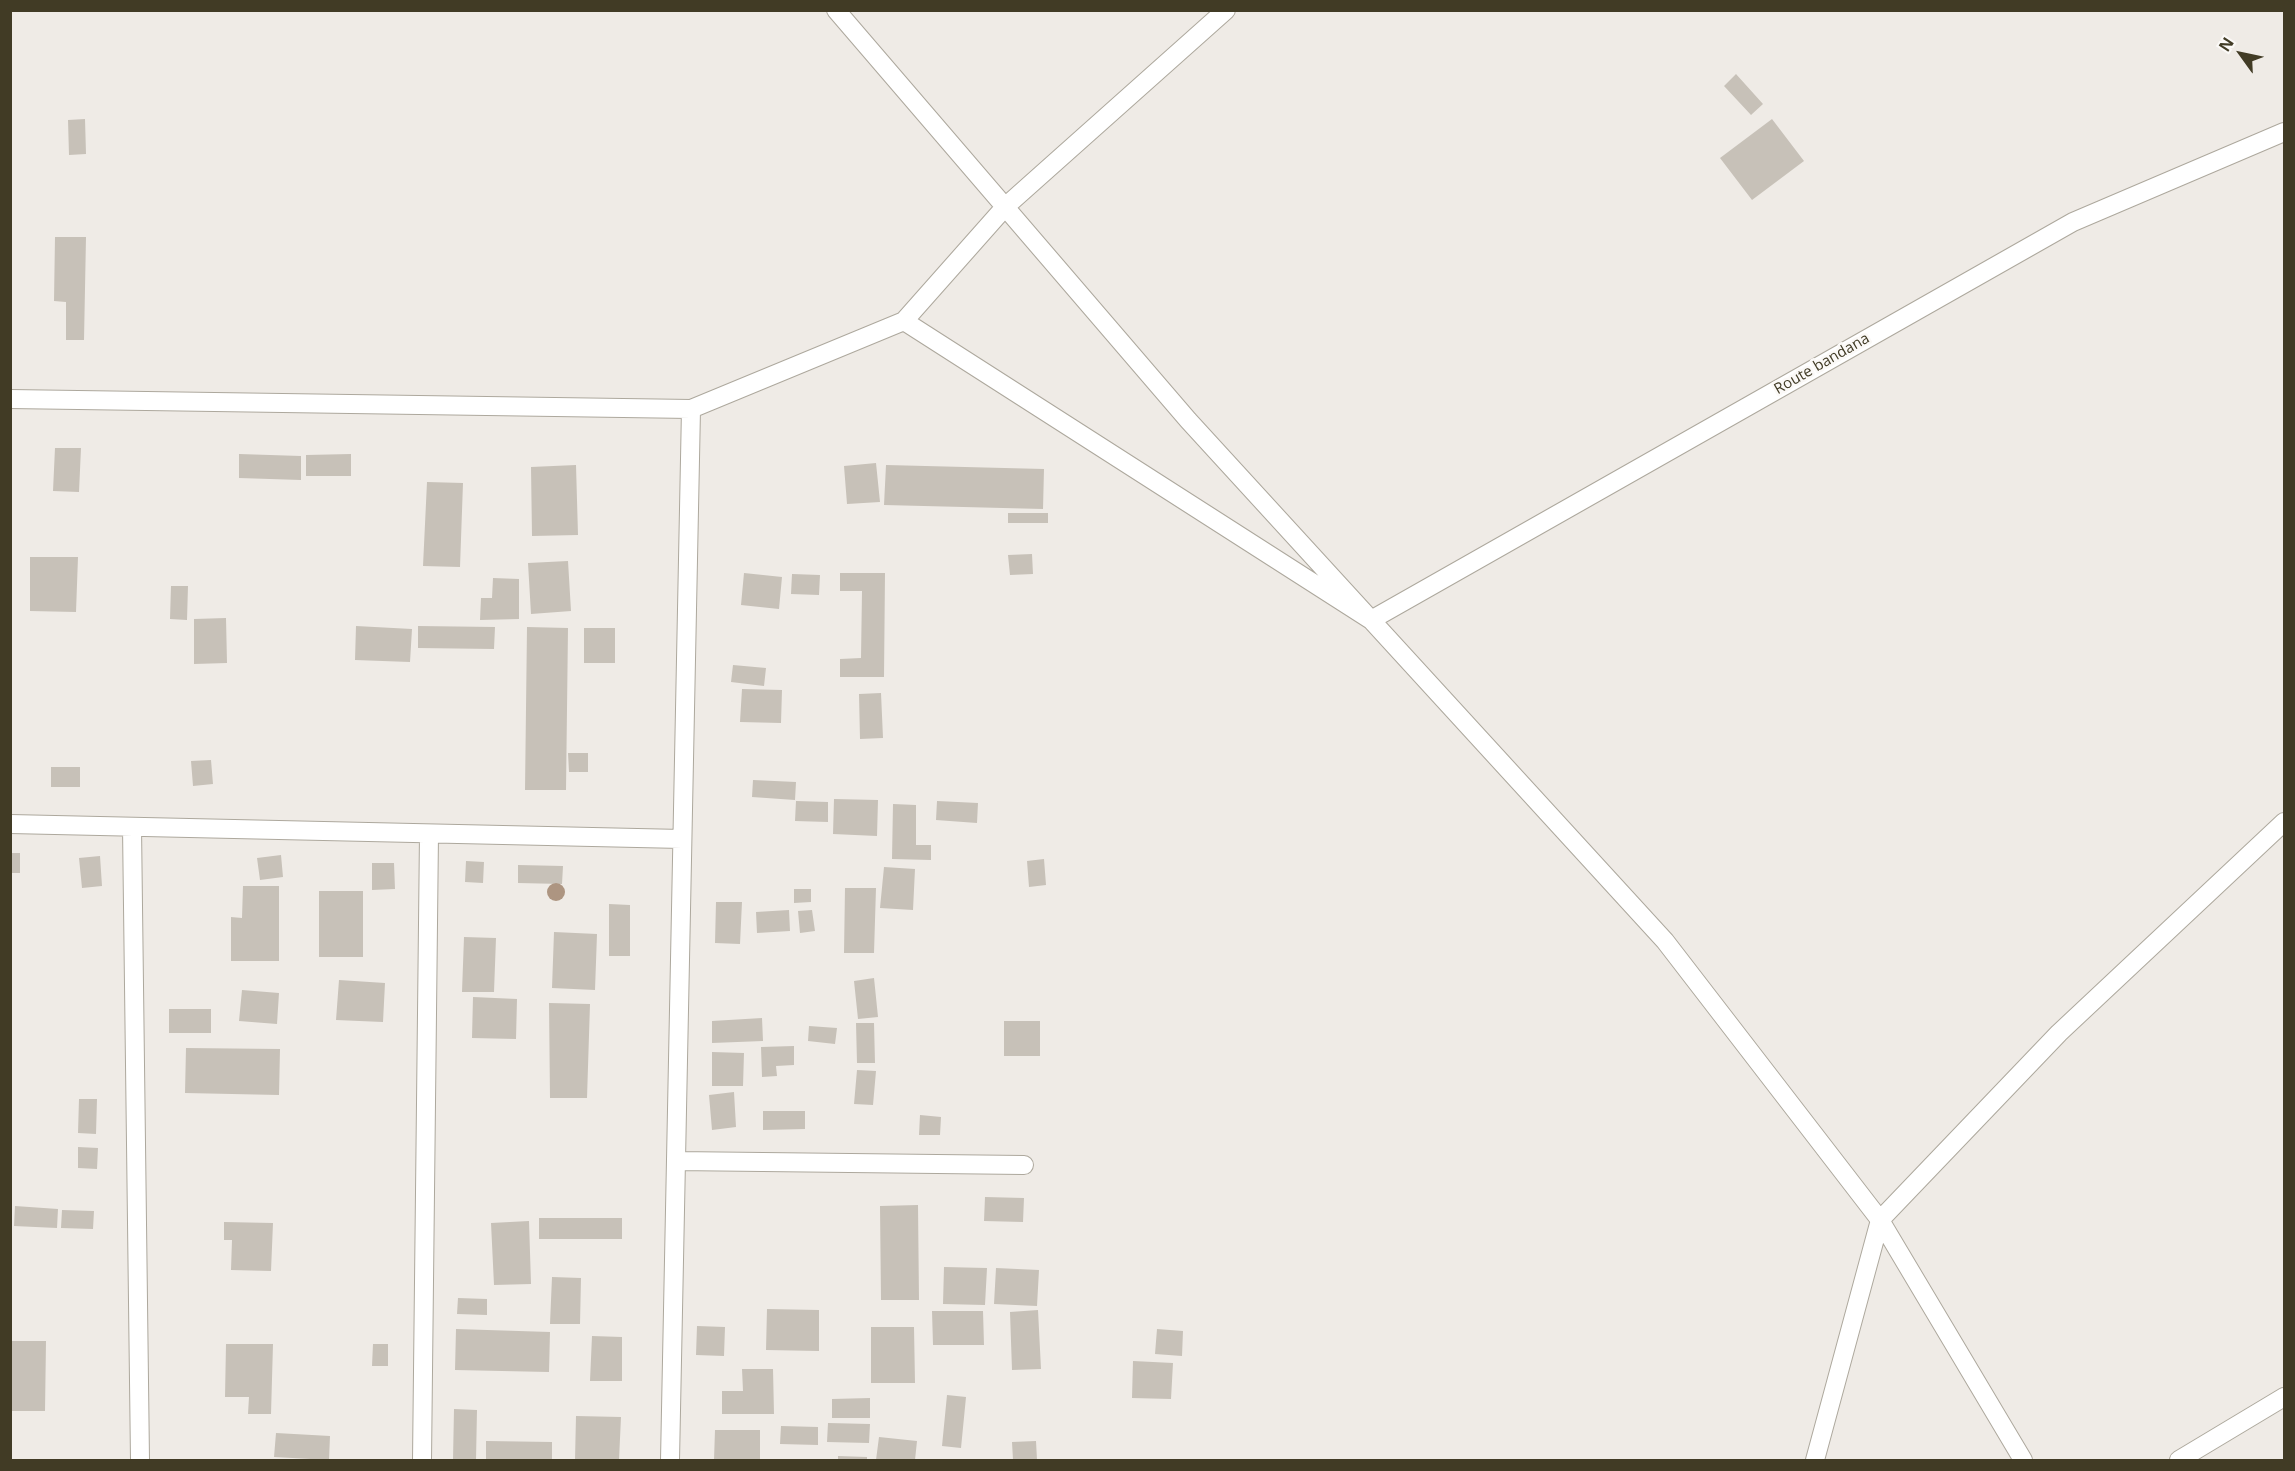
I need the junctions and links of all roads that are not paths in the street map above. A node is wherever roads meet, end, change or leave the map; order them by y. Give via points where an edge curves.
1 (836, 10) edge
2 (1226, 10) edge
3 (2284, 132) edge
4 (1005, 207) junction
5 (904, 321) junction
6 (10, 399) edge
7 (691, 409) junction
8 (1371, 620) junction
9 (2284, 822) edge
10 (10, 824) edge
11 (132, 827) junction
12 (429, 834) junction
13 (682, 839) junction
14 (676, 1161) junction
15 (1024, 1165) dead end
16 (1880, 1220) junction
17 (2284, 1397) edge
18 (140, 1461) edge
19 (422, 1461) edge
20 (670, 1461) edge
21 (1815, 1461) edge
22 (2023, 1461) edge
23 (2179, 1461) edge

1 - 4 street
2 - 4 street
3 - 8 street, Route bandana via 2073,222
4 - 5 street
4 - 8 street via 1188,420
5 - 7 street
5 - 8 street
6 - 7 street
7 - 13 street
8 - 16 street via 1665,941
9 - 16 street via 2059,1033
10 - 11 street
11 - 12 street
11 - 18 street
12 - 13 street
12 - 19 street
13 - 14 street
14 - 15 street
14 - 20 street
16 - 21 street
16 - 22 street
17 - 23 street

